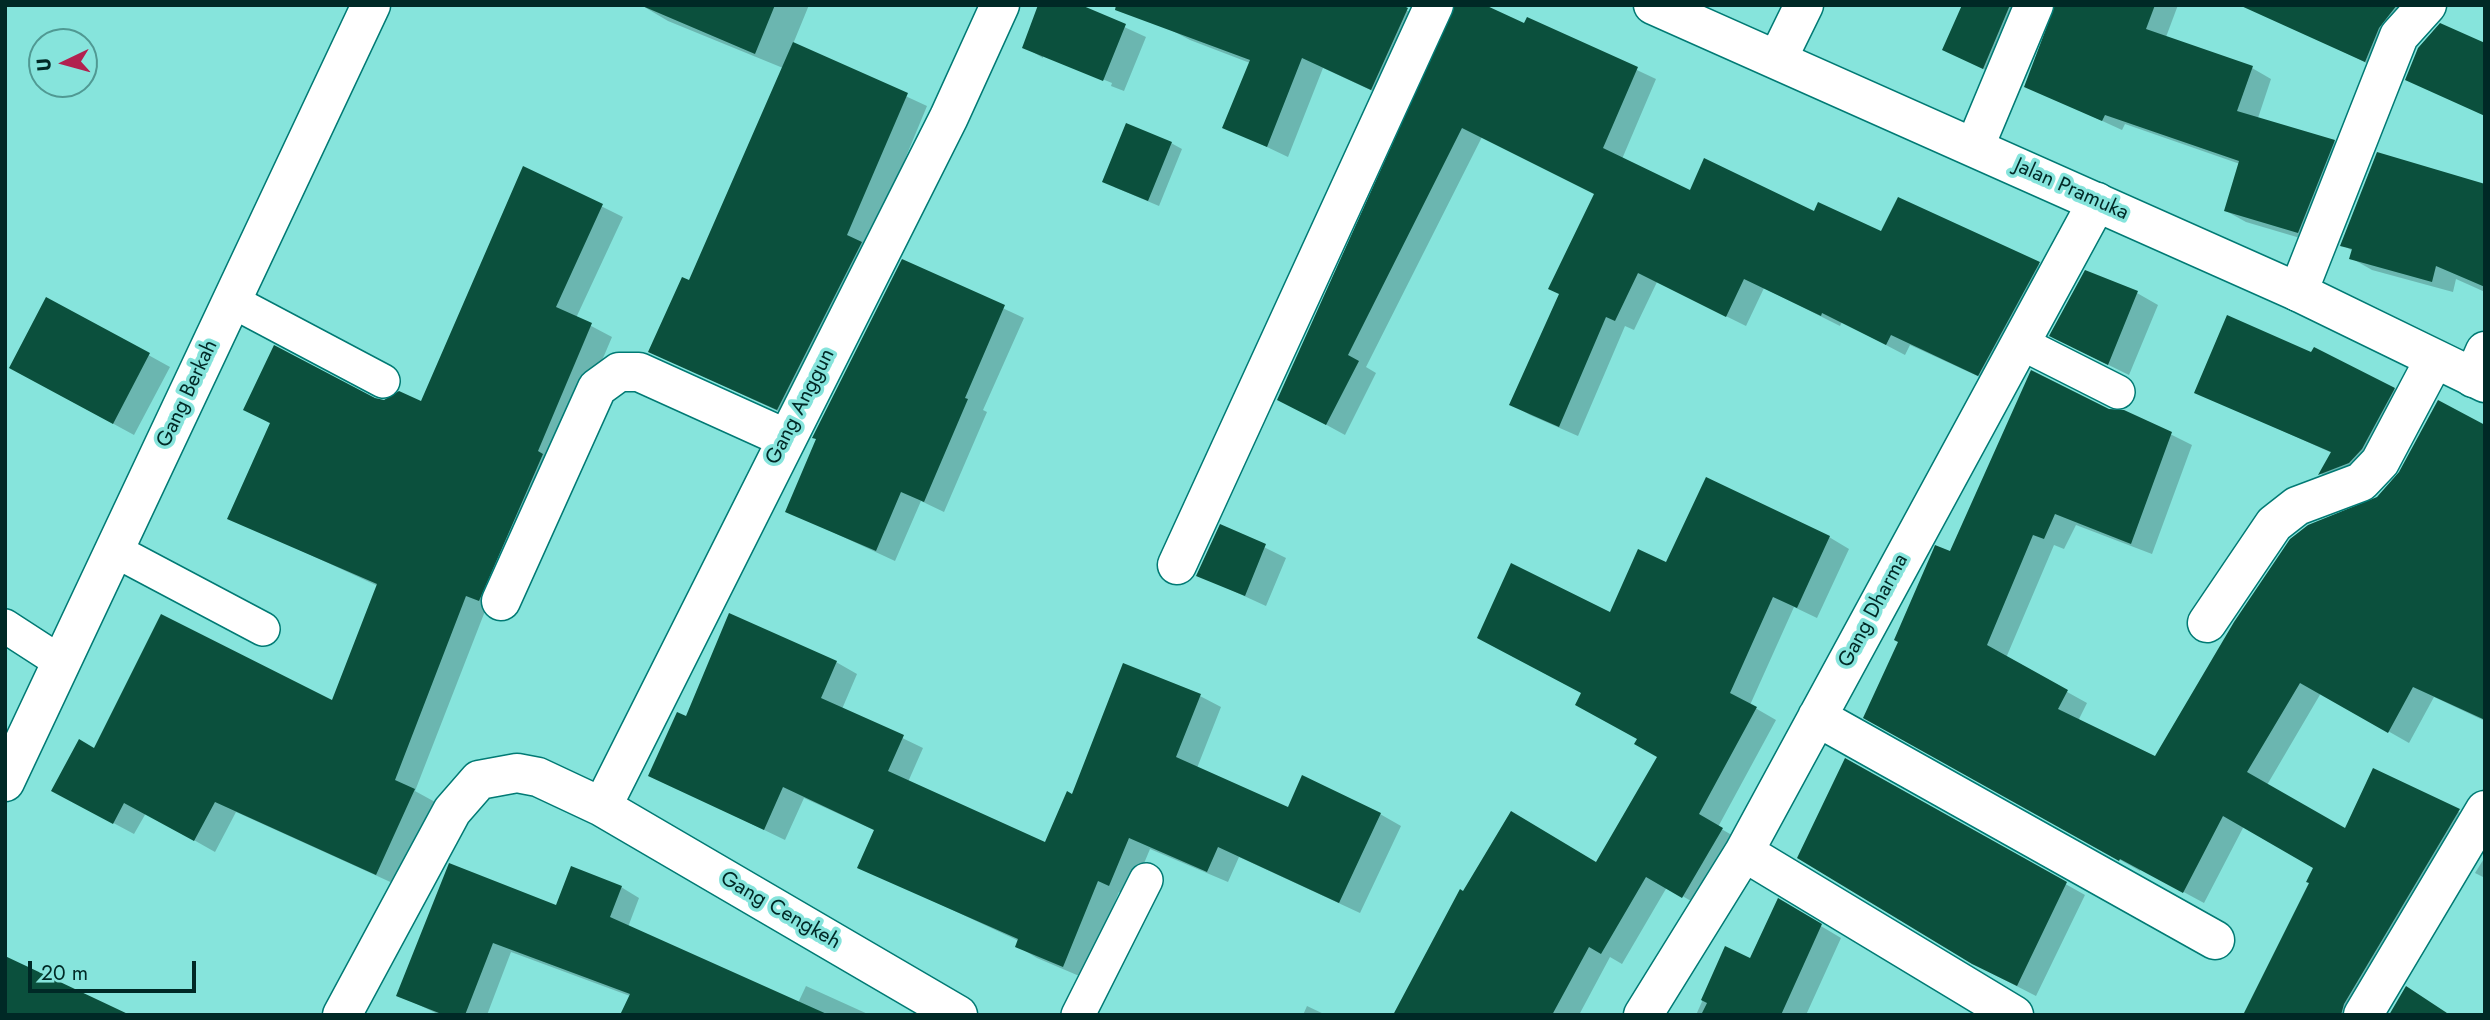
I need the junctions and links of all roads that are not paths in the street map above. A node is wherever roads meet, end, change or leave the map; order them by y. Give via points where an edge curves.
1 (371, 5) edge
2 (1000, 5) edge
3 (1434, 5) edge
4 (1653, 5) edge
5 (1804, 5) edge
6 (2034, 5) edge
7 (2427, 5) edge
8 (1777, 58) junction
9 (1975, 146) junction
10 (2097, 202) junction
11 (2298, 292) junction
12 (232, 301) junction
13 (2019, 342) junction
14 (2434, 360) junction
15 (2481, 371) edge
16 (383, 381) dead end
17 (2118, 392) dead end
18 (785, 438) junction
19 (114, 550) junction
20 (1177, 565) dead end
21 (501, 601) dead end
22 (2207, 623) dead end
23 (5, 626) edge
24 (263, 629) dead end
25 (62, 663) junction
26 (1816, 717) junction
27 (5, 782) edge
28 (602, 807) junction
29 (2485, 810) edge
30 (1744, 852) junction
31 (1146, 880) dead end
32 (2215, 940) dead end
33 (342, 1015) edge
34 (958, 1015) edge
35 (1078, 1015) edge
36 (1643, 1015) edge
37 (2014, 1015) edge
38 (2363, 1015) edge

1 - 12 street, Gang Berkah
2 - 18 street, Gang Anggun via 949,117
3 - 20 street
4 - 8 street, Jalan Pramuka
5 - 8 street
6 - 9 street
7 - 11 street via 2399,36
8 - 9 street, Jalan Pramuka
9 - 10 street, Jalan Pramuka
10 - 11 street, Jalan Pramuka
10 - 13 street, Gang Dharma
11 - 14 street, Jalan Pramuka
12 - 16 lane
12 - 19 street, Gang Berkah
13 - 17 lane
13 - 26 street, Gang Dharma
14 - 15 street, Jalan Pramuka
14 - 22 street via 2380,462 2361,482 2297,506 2274,524
18 - 21 street via 639,372 619,372 597,388
18 - 28 street, Gang Anggun
19 - 24 lane
19 - 25 street, Gang Berkah
23 - 25 lane
25 - 27 street, Gang Berkah
26 - 30 street, Gang Dharma
26 - 32 street
28 - 33 street, Gang Cengkeh via 538,777 517,773 479,780 435,837
28 - 34 street, Gang Cengkeh
29 - 38 street
30 - 36 street, Gang Dharma
30 - 37 street
31 - 35 lane

